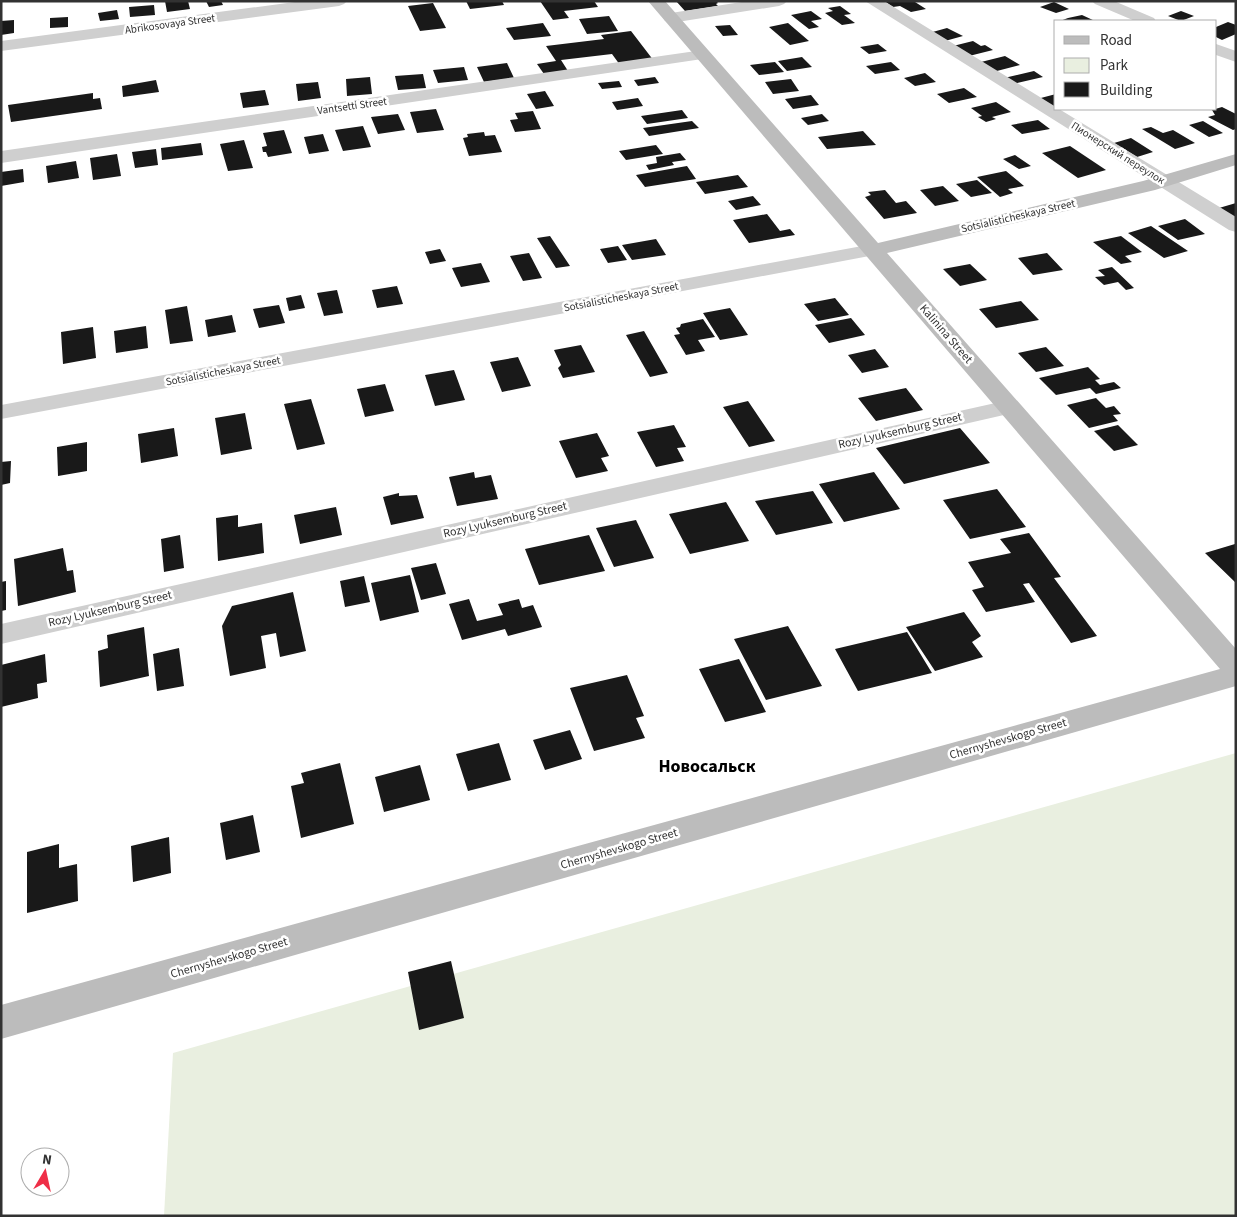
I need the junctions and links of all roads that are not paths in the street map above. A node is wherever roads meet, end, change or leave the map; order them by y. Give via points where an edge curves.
1 (339, 1) edge
2 (656, 1) edge
3 (779, 1) edge
4 (873, 1) edge
5 (1100, 1) edge
6 (671, 18) junction
7 (1146, 20) edge
8 (1, 46) edge
9 (1217, 49) edge
10 (703, 55) junction
11 (1236, 57) edge
12 (1, 158) edge
13 (1236, 159) edge
14 (1163, 181) junction
15 (1236, 226) edge
16 (873, 250) junction
17 (1009, 406) junction
18 (1, 412) edge
19 (1, 634) edge
20 (1236, 668) edge
21 (1236, 675) edge
22 (1, 1022) edge

1 - 8 street, Abrikosovaya Street
2 - 6 street, Kalinina Street
3 - 6 street
4 - 14 street, Пионерский переулок
5 - 7 street
6 - 10 street, Kalinina Street
9 - 11 street
10 - 12 street, Vantsetti Street
10 - 16 street, Kalinina Street
13 - 14 street, Sotsialisticheskaya Street
14 - 15 street, Пионерский переулок
14 - 16 street, Sotsialisticheskaya Street
16 - 17 street, Kalinina Street
16 - 18 street, Sotsialisticheskaya Street
17 - 19 street, Rozy Lyuksemburg Street
17 - 20 street, Kalinina Street
21 - 22 street, Chernyshevskogo Street

